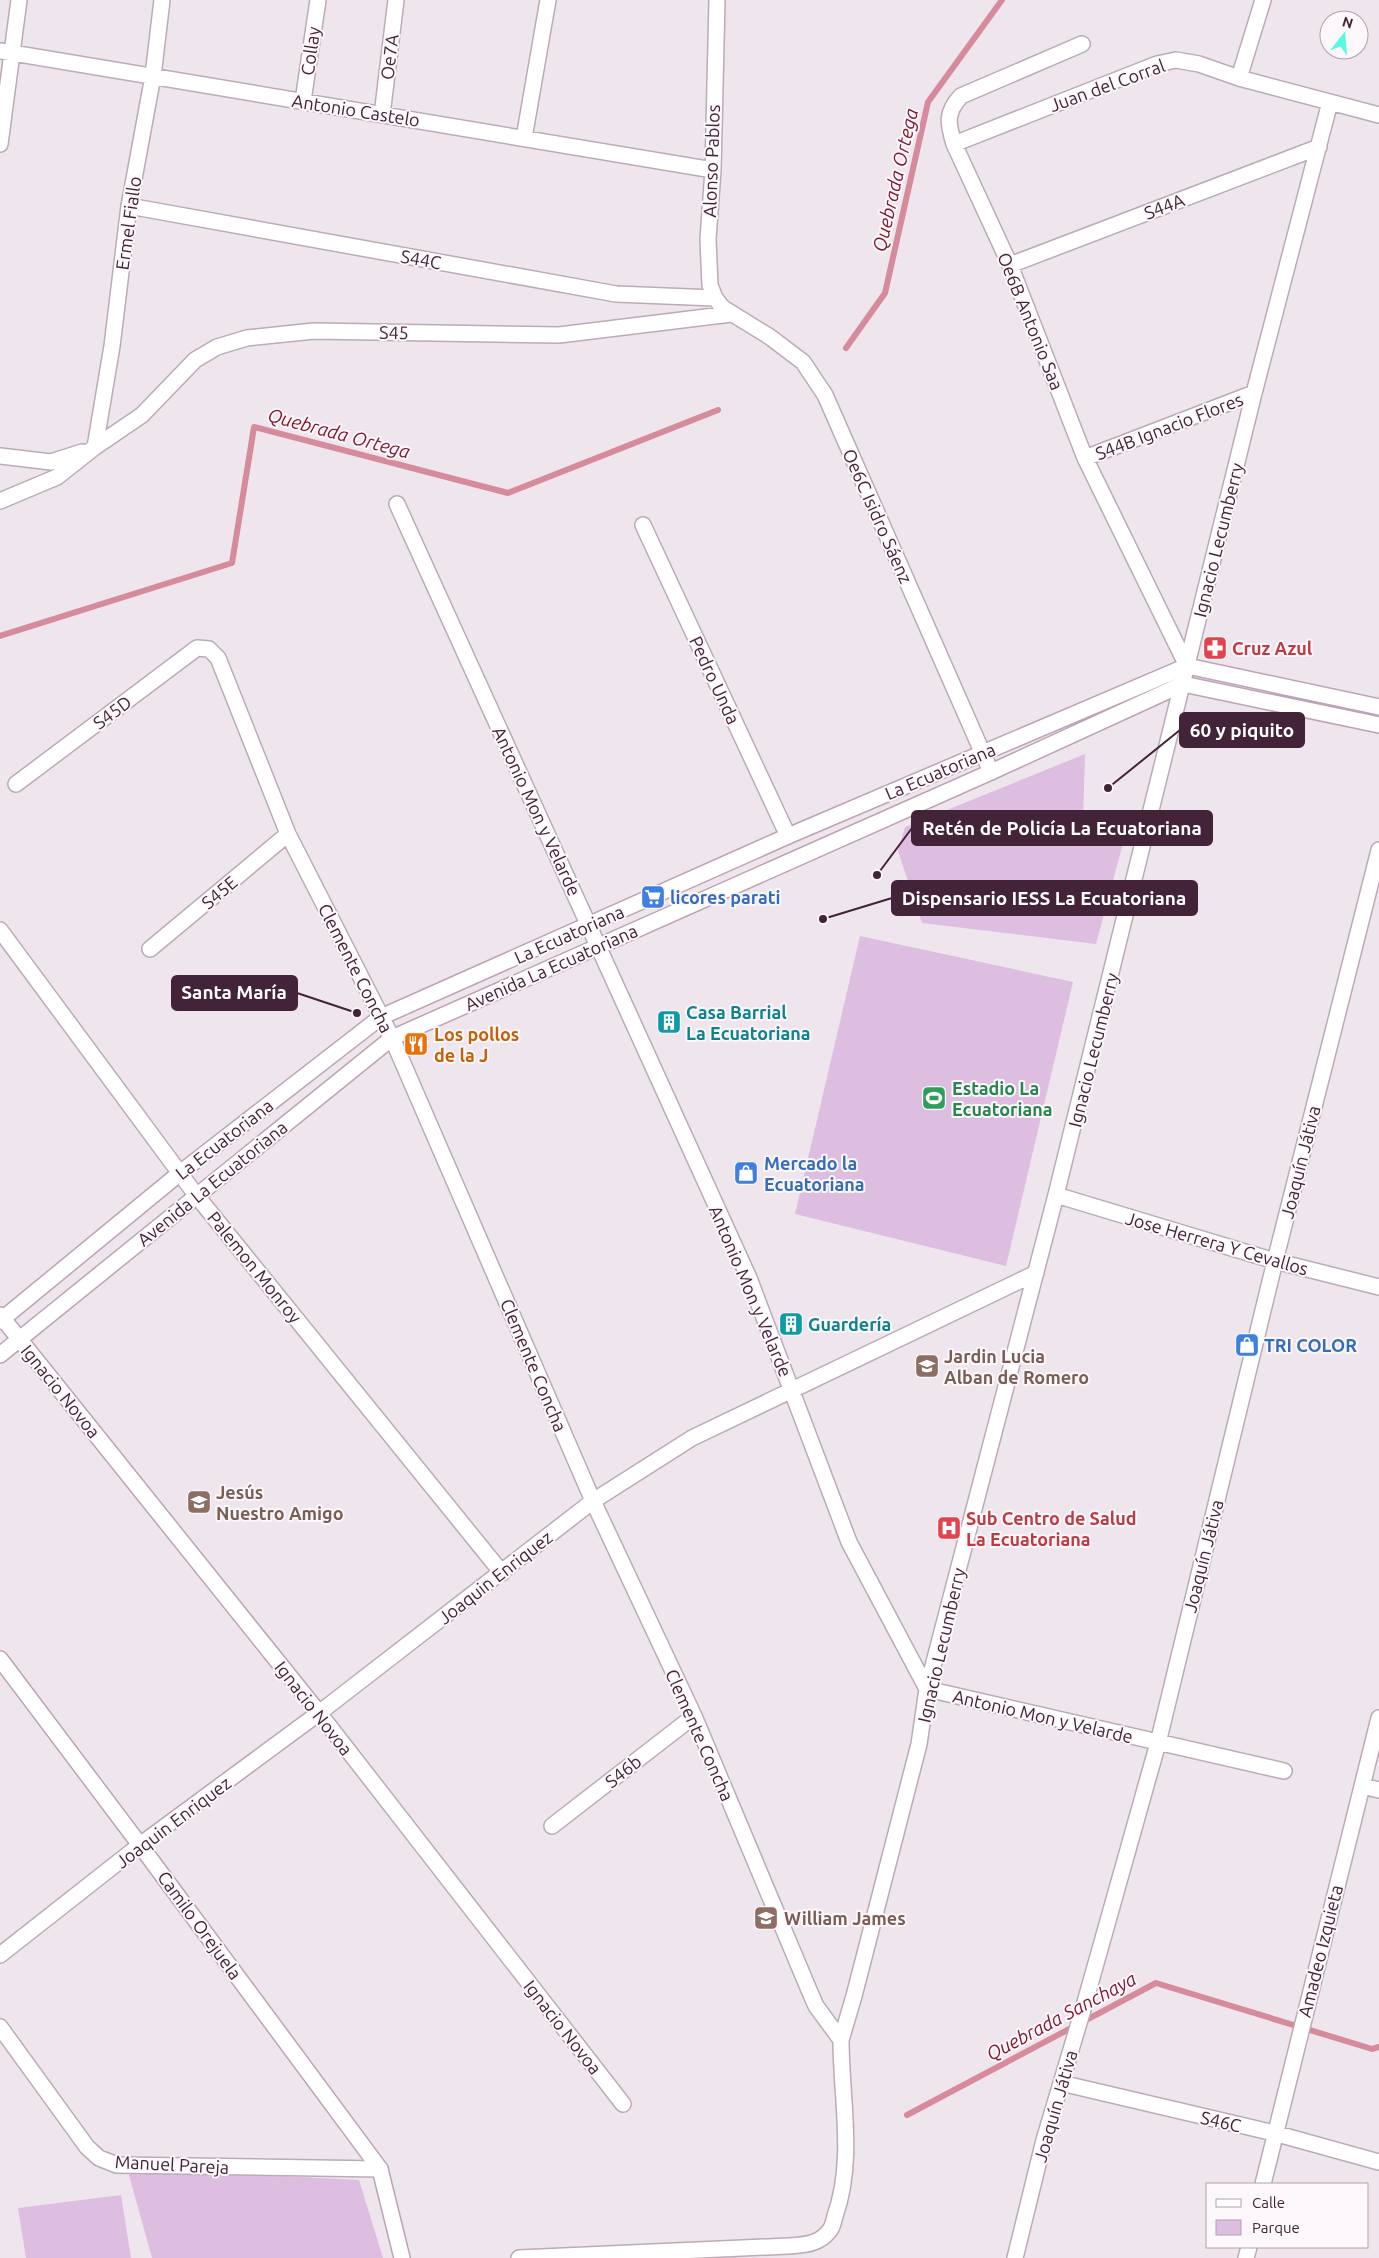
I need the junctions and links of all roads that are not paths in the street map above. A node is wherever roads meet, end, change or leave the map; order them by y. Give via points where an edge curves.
1 (19, 0) edge
2 (162, 0) edge
3 (318, 0) edge
4 (396, 0) edge
5 (548, 0) edge
6 (717, 0) edge
7 (1263, 0) edge
8 (1082, 44) dead end
9 (6, 52) edge
10 (153, 76) junction
11 (1239, 78) junction
12 (303, 101) junction
13 (1330, 102) junction
14 (382, 114) junction
15 (1379, 115) edge
16 (524, 138) junction
17 (0, 144) edge
18 (954, 144) junction
19 (1319, 148) junction
20 (712, 170) junction
21 (129, 206) junction
22 (1010, 265) junction
23 (716, 298) junction
24 (731, 314) junction
25 (1254, 393) junction
26 (95, 447) junction
27 (0, 456) edge
28 (1085, 458) junction
29 (0, 502) edge
30 (397, 504) dead end
31 (643, 525) dead end
32 (210, 649) joint
33 (1187, 666) junction
34 (1184, 684) junction
35 (1379, 707) edge
36 (1379, 725) edge
37 (983, 753) junction
38 (991, 772) junction
39 (16, 784) dead end
40 (288, 834) junction
41 (788, 836) junction
42 (1379, 850) edge
43 (590, 925) junction
44 (0, 930) edge
45 (597, 946) junction
46 (150, 949) dead end
47 (381, 1017) junction
48 (392, 1038) junction
49 (180, 1174) junction
50 (196, 1195) junction
51 (1056, 1195) junction
52 (1274, 1261) junction
53 (1036, 1273) junction
54 (1379, 1287) edge
55 (1, 1319) edge
56 (19, 1339) junction
57 (0, 1354) edge
58 (792, 1389) junction
59 (593, 1501) junction
60 (502, 1573) junction
61 (0, 1659) edge
62 (927, 1689) junction
63 (319, 1713) junction
64 (694, 1716) junction
65 (1379, 1718) edge
66 (1158, 1743) junction
67 (1284, 1771) dead end
68 (1362, 1786) junction
69 (1379, 1790) edge
70 (552, 1826) dead end
71 (140, 1845) junction
72 (0, 1955) edge
73 (0, 2028) edge
74 (841, 2040) junction
75 (1061, 2083) junction
76 (623, 2104) dead end
77 (1274, 2133) junction
78 (1379, 2162) edge
79 (380, 2170) junction
80 (1263, 2183) edge
81 (802, 2252) edge
82 (402, 2258) edge
83 (519, 2258) edge
84 (1015, 2258) edge

1 - 9 street
2 - 10 street, Ermel Fiallo
3 - 12 street, Collay
4 - 14 street, Oe7A
5 - 16 street
6 - 20 street, Alonso Pablos
7 - 11 street
8 - 18 street, Oe6B Antonio Saa via 960,96 949,117
9 - 10 street, Antonio Castelo
9 - 17 street
10 - 12 street, Antonio Castelo
10 - 21 street, Ermel Fiallo
11 - 13 street, Juan del Corral
11 - 18 street, Juan del Corral via 1176,60 1157,64
12 - 14 street, Antonio Castelo
13 - 15 street, Juan del Corral
13 - 19 street, Ignacio Lecumberry
14 - 16 street, Antonio Castelo
16 - 20 street, Antonio Castelo
18 - 22 street, Oe6B Antonio Saa
19 - 22 street, S44A
19 - 25 street, Ignacio Lecumberry
20 - 23 street, Alonso Pablos via 709,274
21 - 23 street, S44C via 616,294
21 - 26 street, Ermel Fiallo via 112,346
22 - 28 street, Oe6B Antonio Saa
23 - 24 street, Alonso Pablos
24 - 26 street, S45 via 559,335 314,331 247,338 217,346 195,360 142,415
24 - 37 street, Oe6C Isidro Sáenz via 803,362 825,395
25 - 28 street, S44B Ignacio Flores
25 - 33 street, Ignacio Lecumberry
26 - 27 street via 51,462
26 - 29 street via 57,477
28 - 33 street, Oe6B Antonio Saa
30 - 43 street, Antonio Mon y Velarde
31 - 41 street, Pedro Unda
32 - 39 street, S45D via 197,648
32 - 40 street, Clemente Concha via 218,658
33 - 34 street, Ignacio Lecumberry
33 - 35 street
33 - 37 street, La Ecuatoriana
34 - 36 street
34 - 38 street, Avenida La Ecuatoriana
34 - 51 street, Ignacio Lecumberry
37 - 38 street, Oe6C Isidro Sáenz
37 - 41 street, La Ecuatoriana
38 - 45 street, Avenida La Ecuatoriana
40 - 46 street, S45E
40 - 47 street, Clemente Concha
41 - 43 street, La Ecuatoriana
42 - 52 street, Joaquín Játiva
43 - 45 street, Antonio Mon y Velarde
43 - 47 street, La Ecuatoriana
44 - 49 street, Palemon Monroy
45 - 48 street, Avenida La Ecuatoriana
45 - 58 street, Antonio Mon y Velarde via 749,1278
47 - 48 street, Clemente Concha
47 - 49 street, La Ecuatoriana
48 - 50 street, Avenida La Ecuatoriana
48 - 59 street, Clemente Concha
49 - 50 street, Palemon Monroy
49 - 55 street, La Ecuatoriana
50 - 56 street, Avenida La Ecuatoriana
50 - 60 street, Palemon Monroy
51 - 52 street, Jose Herrera Y Cevallos
51 - 53 street, Ignacio Lecumberry
52 - 54 street, Jose Herrera Y Cevallos
52 - 66 street, Joaquín Játiva
53 - 58 street, Joaquin Enriquez
53 - 62 street, Ignacio Lecumberry
55 - 56 street, Ignacio Novoa
56 - 57 street
56 - 63 street, Ignacio Novoa
58 - 59 street, Joaquin Enriquez via 692,1438
58 - 62 street, Antonio Mon y Velarde via 849,1542
59 - 60 street, Joaquin Enriquez
59 - 64 street, Clemente Concha
60 - 63 street, Joaquin Enriquez
61 - 71 street, Camilo Orejuela
62 - 66 street, Antonio Mon y Velarde
62 - 74 street, Ignacio Lecumberry via 919,1744
63 - 71 street, Joaquin Enriquez
63 - 76 street, Ignacio Novoa
64 - 70 street, S46b
64 - 74 street, Clemente Concha via 816,2006
65 - 68 street, Amadeo Izquieta
66 - 67 street, Antonio Mon y Velarde
66 - 75 street, Joaquín Játiva
68 - 69 street
68 - 77 street, Amadeo Izquieta
71 - 72 street, Joaquin Enriquez
71 - 79 street, Camilo Orejuela
73 - 79 street, Manuel Pareja via 87,2147 99,2158 116,2165
74 - 81 street via 846,2129 841,2199 831,2229
75 - 77 street, S46C
75 - 84 street, Joaquín Játiva
77 - 78 street, S46C
77 - 80 street, Amadeo Izquieta
79 - 82 street
81 - 83 street via 776,2246

